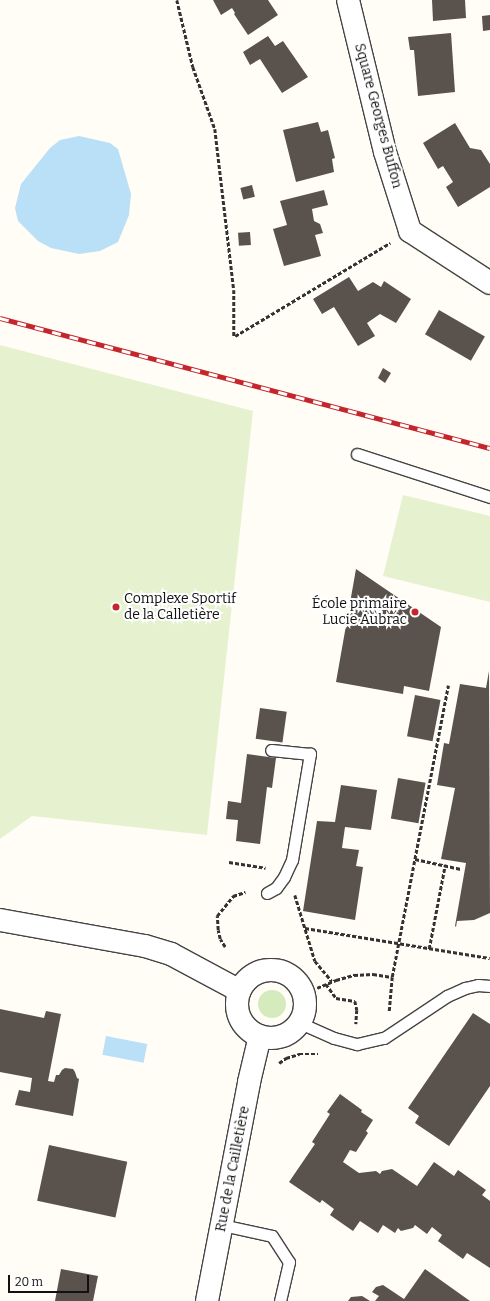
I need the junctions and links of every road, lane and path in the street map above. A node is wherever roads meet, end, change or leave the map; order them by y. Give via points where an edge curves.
1 (177, 0) edge
2 (348, 0) edge
3 (410, 231) junction
4 (490, 283) edge
5 (357, 454) dead end
6 (490, 497) edge
7 (448, 685) dead end
8 (271, 750) dead end
9 (415, 859) junction
10 (229, 862) dead end
11 (445, 866) junction
12 (270, 868) dead end
13 (461, 869) dead end
14 (245, 892) dead end
15 (294, 892) dead end
16 (267, 893) dead end
17 (0, 920) edge
18 (305, 928) junction
19 (398, 944) junction
20 (225, 947) dead end
21 (430, 949) junction
22 (490, 958) edge
23 (392, 977) junction
24 (332, 982) junction
25 (326, 984) junction
26 (490, 986) edge
27 (317, 988) dead end
28 (240, 990) junction
29 (389, 1014) dead end
30 (300, 1023) junction
31 (362, 1026) dead end
32 (260, 1036) junction
33 (321, 1055) dead end
34 (277, 1065) dead end
35 (222, 1224) junction
36 (207, 1301) edge
37 (280, 1301) edge

1 - 3 path via 194,67 215,129 234,290 234,336
2 - 3 street, Square Georges Buffon via 385,152
3 - 4 street
5 - 6 lane
7 - 9 path
8 - 16 lane via 310,754 292,860 276,888
9 - 11 path
9 - 19 path
10 - 12 path
11 - 13 path
11 - 21 path
14 - 20 path via 233,896 217,916 220,939
15 - 18 path
17 - 28 street via 145,946 171,954
18 - 19 path
18 - 24 path via 316,961
19 - 21 path
19 - 23 path
21 - 22 path
23 - 24 path via 374,974 354,975
23 - 29 path
24 - 25 path
25 - 27 path
25 - 31 path via 336,998 355,1001 356,1027
26 - 30 lane via 465,988 447,996 384,1038 357,1044 334,1038
28 - 30 street via 244,983 258,972 276,969 284,972 298,982 304,994 306,1006
28 - 32 street via 237,1009 240,1018 251,1032
30 - 32 street via 294,1030 282,1036
32 - 35 street, Rue de la Cailletière
33 - 34 path via 299,1054 286,1058
35 - 36 street, Rue de la Cailletière
35 - 37 lane via 272,1236 289,1262

